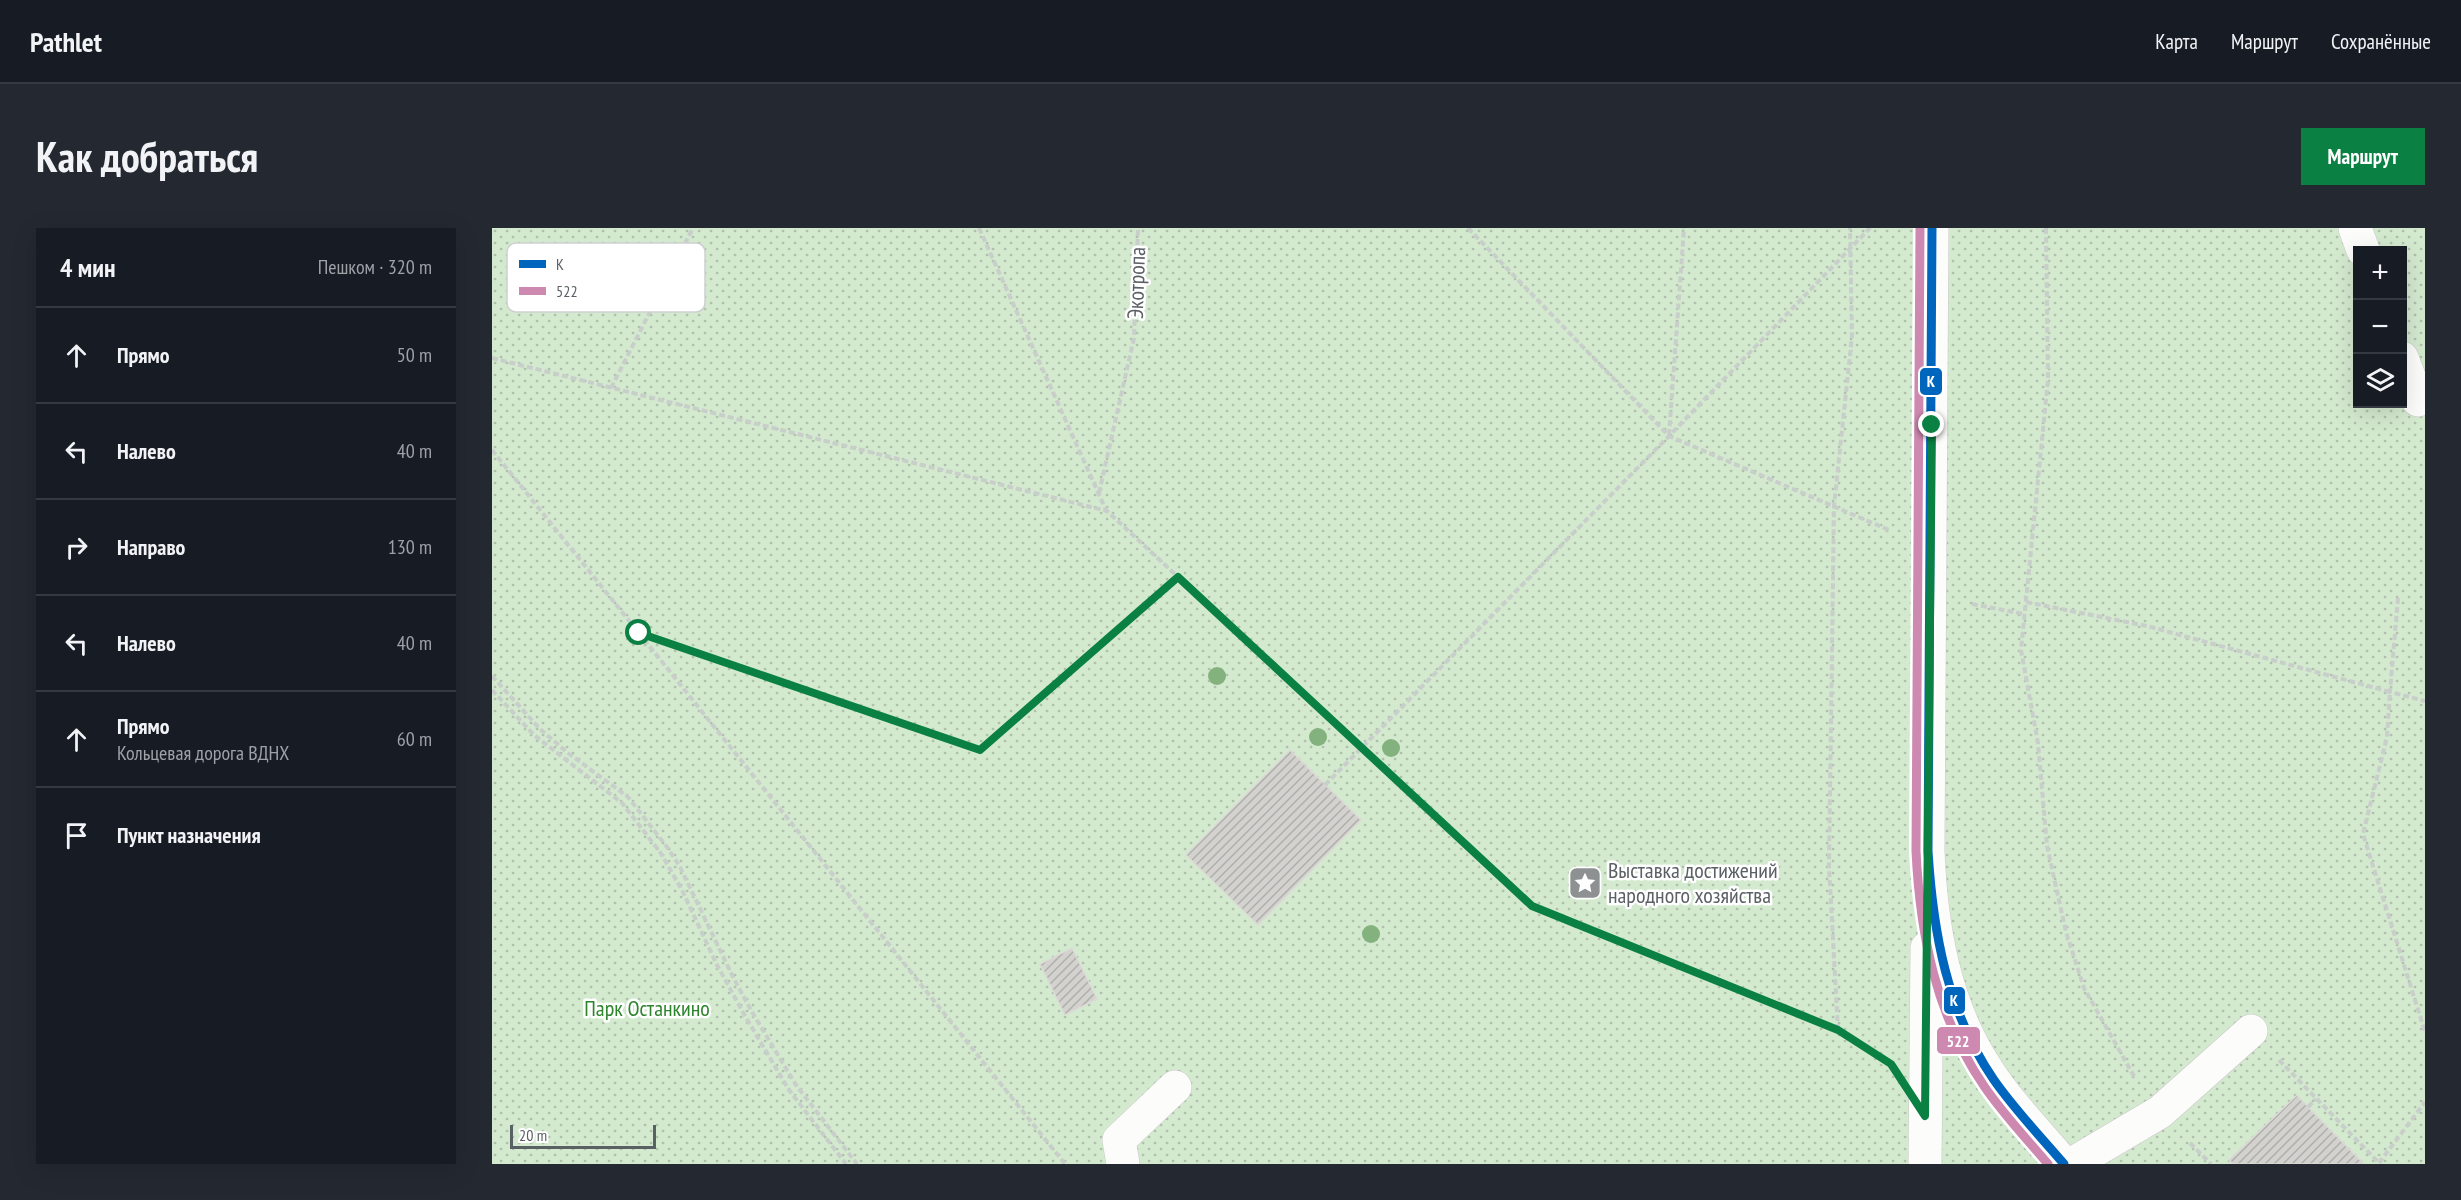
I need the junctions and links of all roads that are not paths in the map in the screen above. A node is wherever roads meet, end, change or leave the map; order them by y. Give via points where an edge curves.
1 (1932, 228) edge
2 (2355, 228) edge
3 (2362, 246) edge
4 (2407, 369) edge
5 (2418, 400) dead end
6 (1928, 850) junction
7 (2251, 1031) road end
8 (1175, 1087) dead end
9 (1123, 1164) edge
10 (1925, 1164) edge
11 (2064, 1164) edge
12 (2072, 1164) edge

1 - 6 street
2 - 3 street
4 - 5 street
6 - 10 street
6 - 11 street via 1936,940 1950,992 1985,1067
7 - 12 street via 2160,1112
8 - 9 street via 1119,1140

